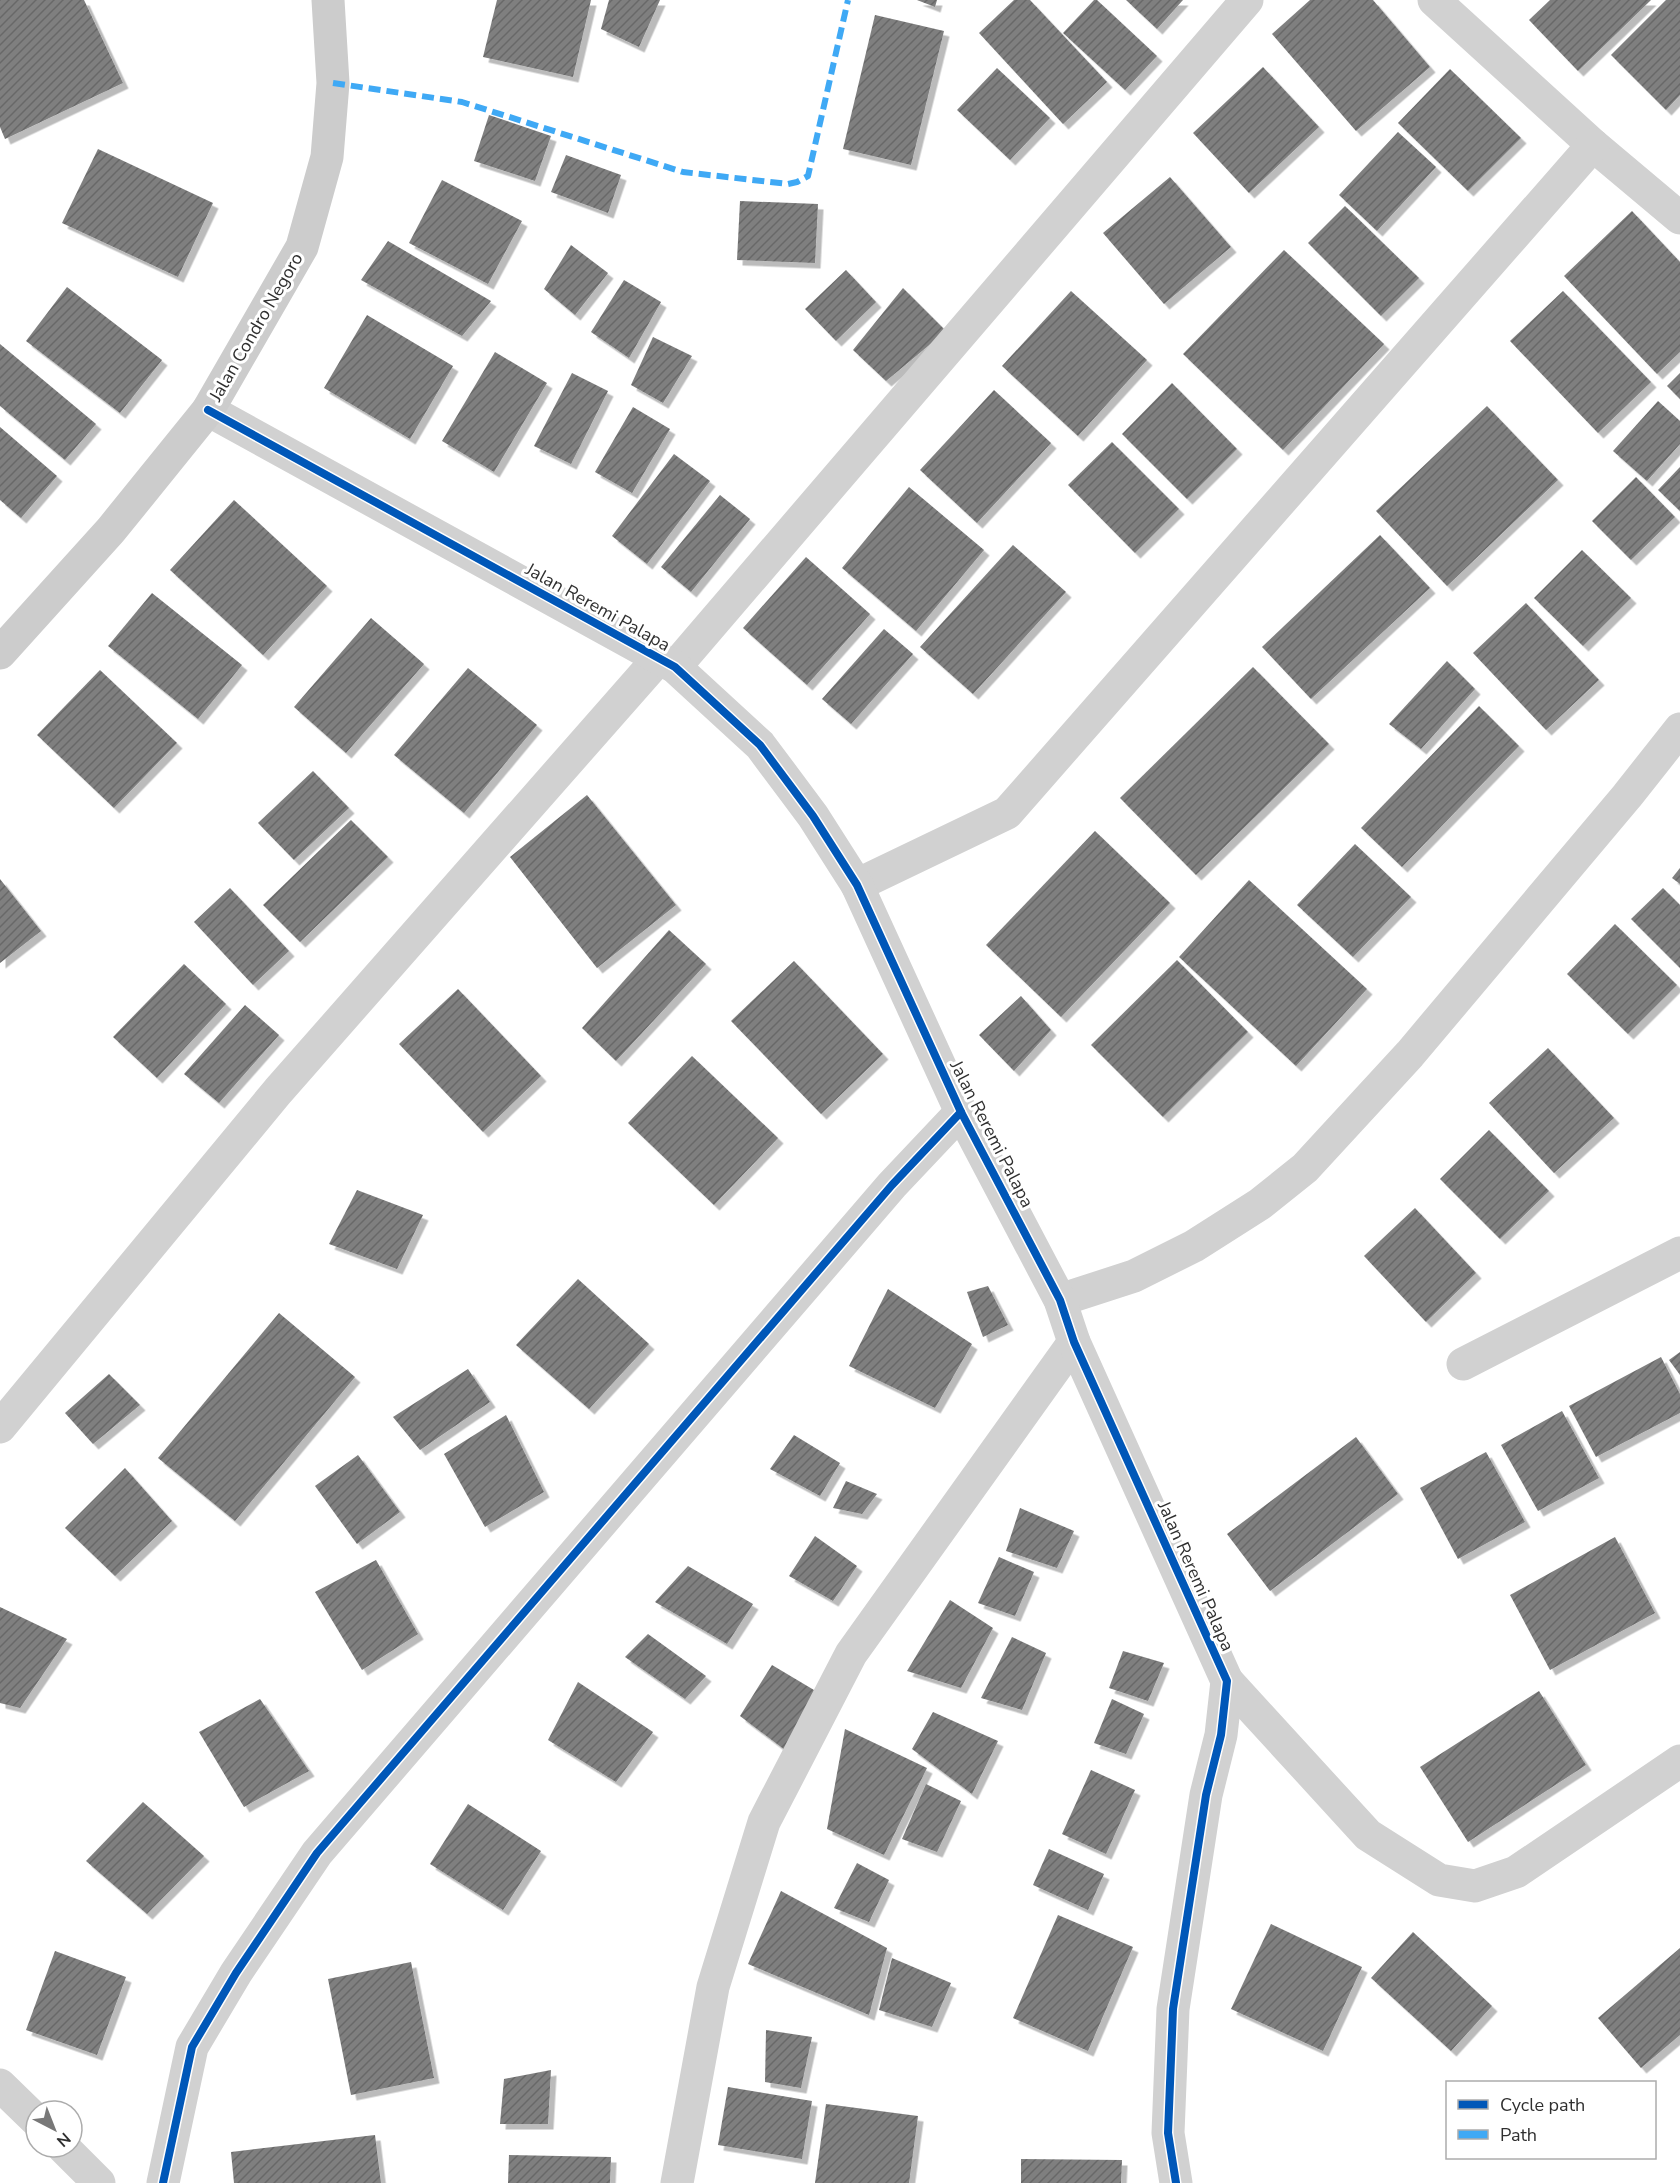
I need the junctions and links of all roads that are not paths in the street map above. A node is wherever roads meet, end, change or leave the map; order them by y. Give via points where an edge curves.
1 (328, 0) edge
2 (1247, 0) edge
3 (1434, 0) edge
4 (1593, 145) junction
5 (1680, 218) edge
6 (208, 410) junction
7 (0, 653) edge
8 (667, 662) junction
9 (1680, 729) edge
10 (857, 885) junction
11 (961, 1112) junction
12 (1680, 1253) edge
13 (1060, 1300) junction
14 (1074, 1342) junction
15 (1463, 1364) dead end
16 (0, 1427) edge
17 (1227, 1681) junction
18 (1680, 1761) edge
19 (0, 2085) edge
20 (24, 2108) edge
21 (75, 2159) edge
22 (99, 2183) edge
23 (163, 2183) edge
24 (677, 2183) edge
25 (1176, 2183) edge

1 - 6 main road, Jalan Condro Negoro via 333,83 327,157 302,247
2 - 8 street
3 - 4 street
4 - 5 street
4 - 10 street via 1008,813
6 - 7 main road, Jalan Condro Negoro via 111,530
6 - 8 street, Jalan Reremi Palapa
8 - 10 street, Jalan Reremi Palapa via 760,746 813,816
8 - 16 street via 278,1091
9 - 13 street via 1410,1054 1305,1168 1260,1204 1194,1246 1134,1276
10 - 11 street, Jalan Reremi Palapa
11 - 13 street, Jalan Reremi Palapa
11 - 23 street via 892,1185 317,1853 236,1973 192,2047
12 - 15 street
13 - 14 street, Jalan Reremi Palapa
14 - 17 street, Jalan Reremi Palapa
14 - 24 street via 851,1654 764,1822 713,1987
17 - 18 street via 1368,1835 1439,1880 1475,1886 1516,1872
17 - 25 street via 1173,2009 1168,2133
19 - 20 street
21 - 22 street

